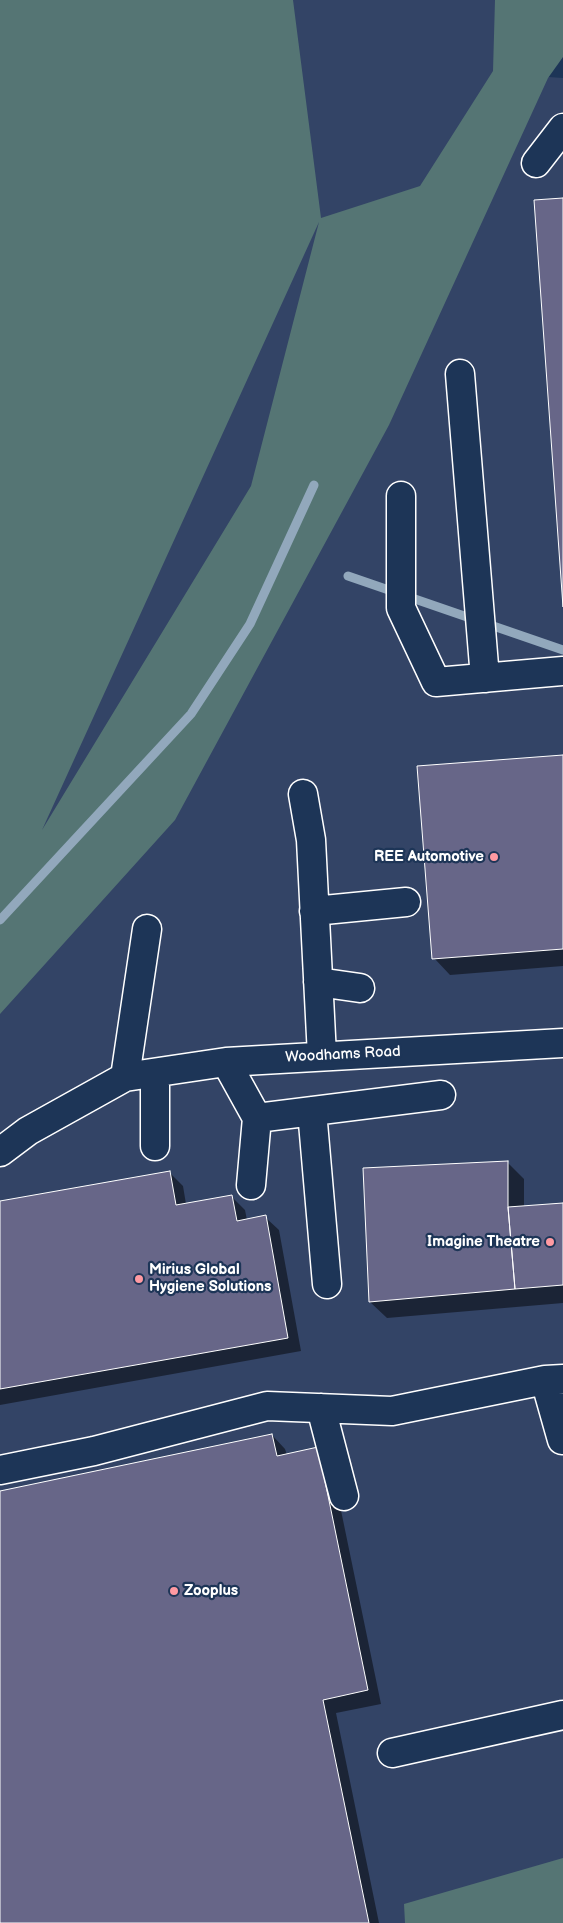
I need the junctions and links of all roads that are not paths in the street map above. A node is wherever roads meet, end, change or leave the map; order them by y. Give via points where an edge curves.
1 (563, 128) edge
2 (536, 163) dead end
3 (460, 374) dead end
4 (401, 496) dead end
5 (563, 671) edge
6 (485, 678) junction
7 (303, 794) dead end
8 (406, 902) dead end
9 (314, 911) junction
10 (147, 929) dead end
11 (318, 982) junction
12 (360, 988) dead end
13 (563, 1043) edge
14 (322, 1056) junction
15 (226, 1062) junction
16 (155, 1072) junction
17 (125, 1077) junction
18 (441, 1094) dead end
19 (312, 1111) junction
20 (257, 1118) junction
21 (155, 1146) dead end
22 (0, 1152) edge
23 (251, 1185) dead end
24 (327, 1284) dead end
25 (554, 1380) edge
26 (321, 1408) junction
27 (562, 1440) edge
28 (0, 1470) edge
29 (344, 1496) dead end
30 (563, 1715) edge
31 (392, 1753) dead end

1 - 2 street
3 - 6 street
4 - 6 street via 401,608 436,682
5 - 6 street
7 - 9 street via 311,840
8 - 9 street
9 - 11 street
10 - 17 street
11 - 12 street
11 - 14 street
13 - 14 street, Woodhams Road
14 - 15 street, Woodhams Road
15 - 16 street, Woodhams Road
15 - 20 street
16 - 17 street, Woodhams Road
16 - 21 street
17 - 22 street, Woodhams Road via 28,1131
18 - 19 street
19 - 20 street
19 - 24 street
20 - 23 street
25 - 26 street via 392,1411
25 - 27 street
26 - 28 street via 267,1406 94,1452
26 - 29 street
30 - 31 street

